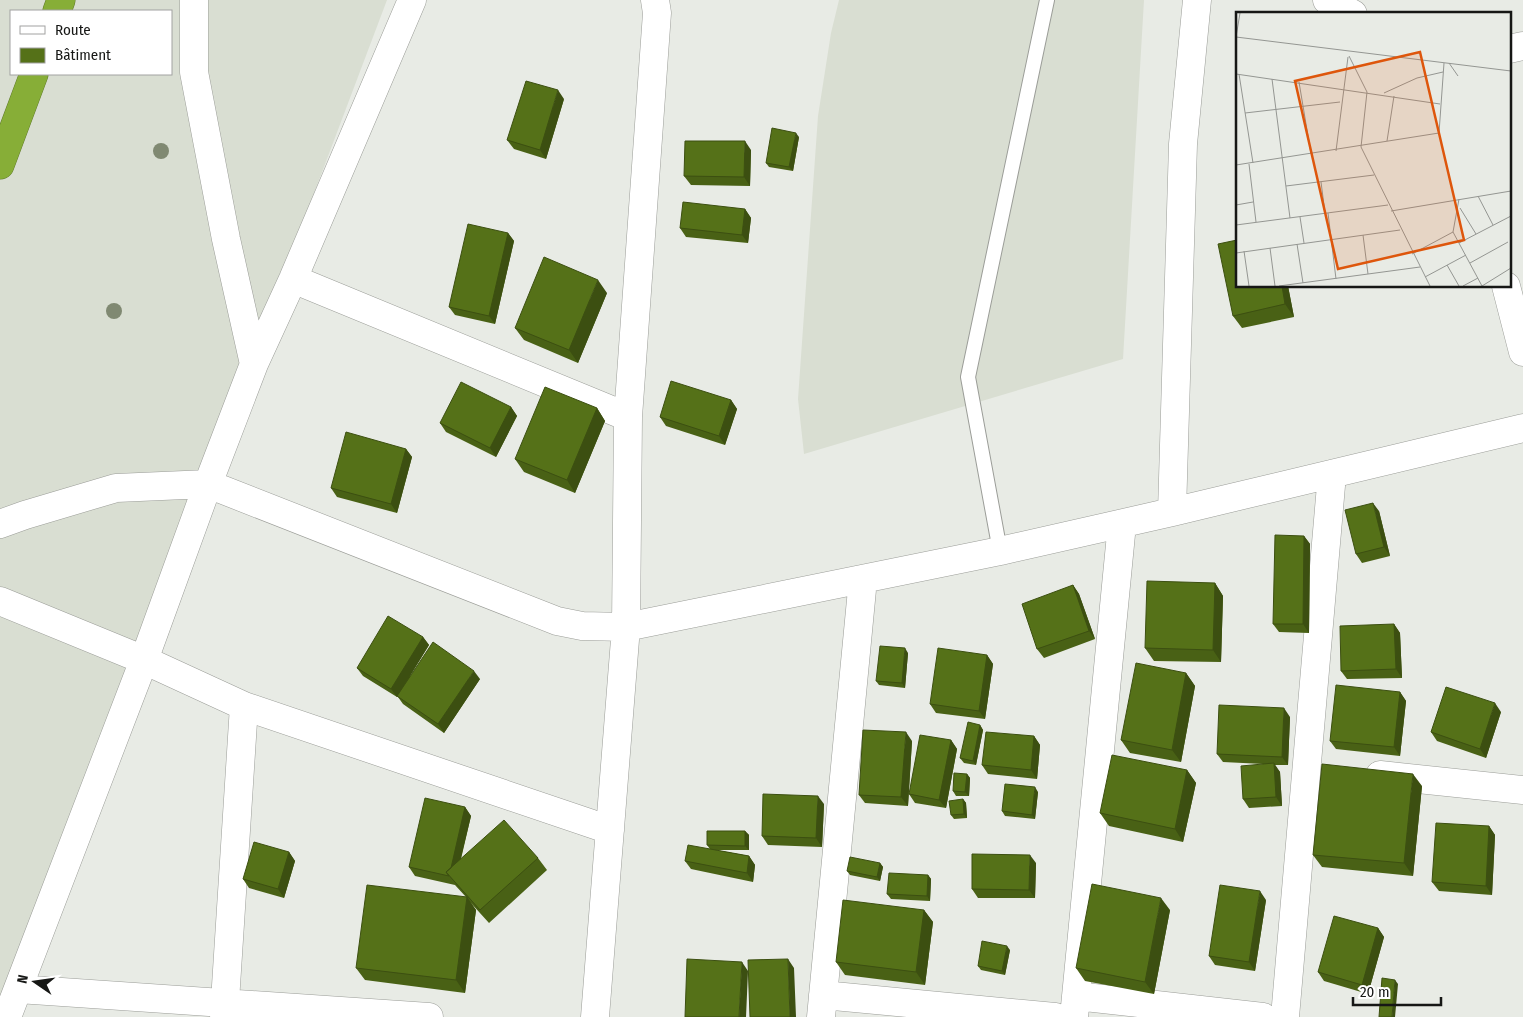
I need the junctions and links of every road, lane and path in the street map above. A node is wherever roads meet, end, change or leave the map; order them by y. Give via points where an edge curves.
1 (194, 0) edge
2 (412, 0) edge
3 (655, 0) edge
4 (1046, 0) edge
5 (1197, 0) edge
6 (1327, 0) edge
7 (1349, 12) edge
8 (1523, 46) edge
9 (1510, 49) edge
10 (34, 75) edge
11 (0, 165) edge
12 (293, 279) junction
13 (1507, 288) edge
14 (1523, 352) edge
15 (254, 364) junction
16 (628, 417) junction
17 (1523, 428) edge
18 (1332, 474) junction
19 (208, 484) junction
20 (1172, 512) junction
21 (0, 524) edge
22 (1122, 524) junction
23 (1000, 551) junction
24 (863, 579) junction
25 (0, 601) edge
26 (626, 628) junction
27 (144, 660) junction
28 (244, 706) junction
29 (1306, 767) junction
30 (1523, 790) edge
31 (610, 830) junction
32 (18, 988) junction
33 (822, 1006) edge
34 (1075, 1007) edge
35 (225, 1010) edge
36 (7, 1017) edge
37 (429, 1017) edge
38 (595, 1017) edge
39 (1055, 1017) edge
40 (1263, 1017) edge
41 (1284, 1017) edge

1 - 15 street via 194,72
2 - 12 street
3 - 16 street via 657,13
4 - 23 lane via 968,377
5 - 20 street via 1183,144
6 - 7 street
8 - 9 street
10 - 11 highway
12 - 15 street
12 - 16 street
13 - 14 street
15 - 19 street
16 - 26 street
17 - 18 street
18 - 20 street
18 - 29 street
19 - 21 street via 116,488
19 - 26 street via 557,620 582,626
19 - 27 street
20 - 22 street
22 - 23 street
22 - 34 street
23 - 24 street
24 - 26 street
24 - 33 street
25 - 27 street
26 - 31 street
27 - 28 street
27 - 32 street
28 - 31 street
28 - 35 street
29 - 30 street
29 - 41 street
31 - 38 street
32 - 35 street
32 - 36 street
33 - 39 street
34 - 40 street
35 - 37 street

